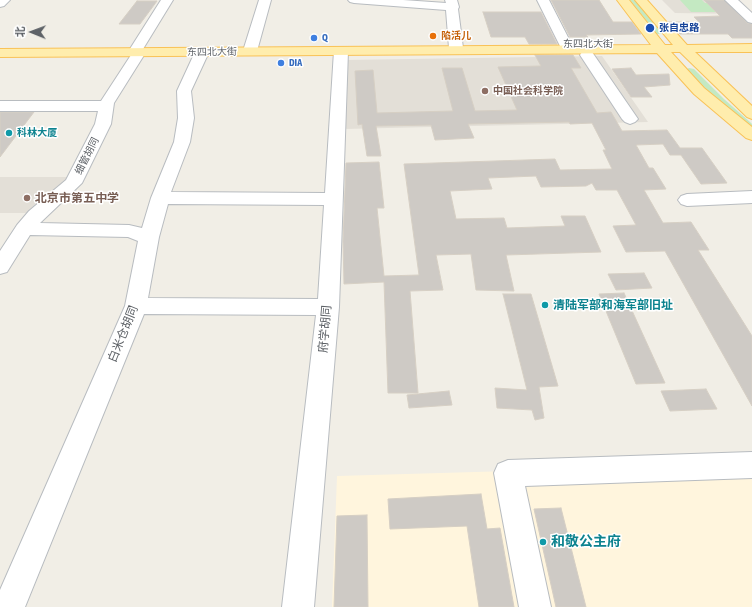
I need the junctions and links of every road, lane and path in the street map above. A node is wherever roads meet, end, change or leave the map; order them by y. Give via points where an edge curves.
1 (4, 0) edge
2 (167, 0) edge
3 (265, 0) edge
4 (354, 0) edge
5 (543, 0) edge
6 (623, 0) edge
7 (641, 0) edge
8 (731, 0) edge
9 (0, 4) edge
10 (452, 4) edge
11 (752, 19) edge
12 (752, 43) edge
13 (566, 45) junction
14 (659, 46) junction
15 (682, 46) junction
16 (456, 48) junction
17 (752, 48) edge
18 (425, 49) junction
19 (250, 51) junction
20 (341, 51) junction
21 (0, 52) edge
22 (137, 52) junction
23 (202, 52) junction
24 (587, 55) dead end
25 (0, 106) edge
26 (106, 106) junction
27 (752, 114) edge
28 (630, 119) dead end
29 (752, 135) edge
30 (160, 198) junction
31 (752, 198) edge
32 (333, 199) junction
33 (687, 200) dead end
34 (24, 229) junction
35 (149, 237) junction
36 (0, 267) edge
37 (136, 306) junction
38 (328, 307) junction
39 (752, 466) edge
40 (9, 607) edge
41 (298, 607) edge
42 (534, 607) edge

1 - 9 street
2 - 22 street, 细管胡同
3 - 19 street
4 - 10 street
5 - 13 street
6 - 14 main road
7 - 15 main road
8 - 11 street
10 - 16 street
12 - 15 main road, 东四北大街
13 - 14 main road, 东四北大街
13 - 16 main road, 东四北大街 via 493,44
14 - 15 main road, 东四北大街
14 - 18 main road, 东四北大街
14 - 29 main road via 699,91
15 - 17 main road, 东四北大街
15 - 27 main road
16 - 18 main road, 东四北大街
18 - 20 main road, 东四北大街
19 - 20 main road, 东四北大街
19 - 23 main road, 东四北大街
20 - 32 street, 府学胡同
21 - 22 main road, 东四北大街
22 - 23 main road, 东四北大街
22 - 26 street, 细管胡同
23 - 30 street, 白米仓胡同 via 184,91 186,118 182,142
24 - 28 street
25 - 26 street
26 - 34 street, 细管胡同 via 103,124 73,183
30 - 32 street
30 - 35 street, 白米仓胡同
31 - 33 street
32 - 38 street, 府学胡同
34 - 35 street via 128,231
34 - 36 street, 细管胡同
35 - 37 street, 白米仓胡同
37 - 38 street
37 - 40 street, 白米仓胡同
38 - 41 street, 府学胡同
39 - 42 street via 508,473

